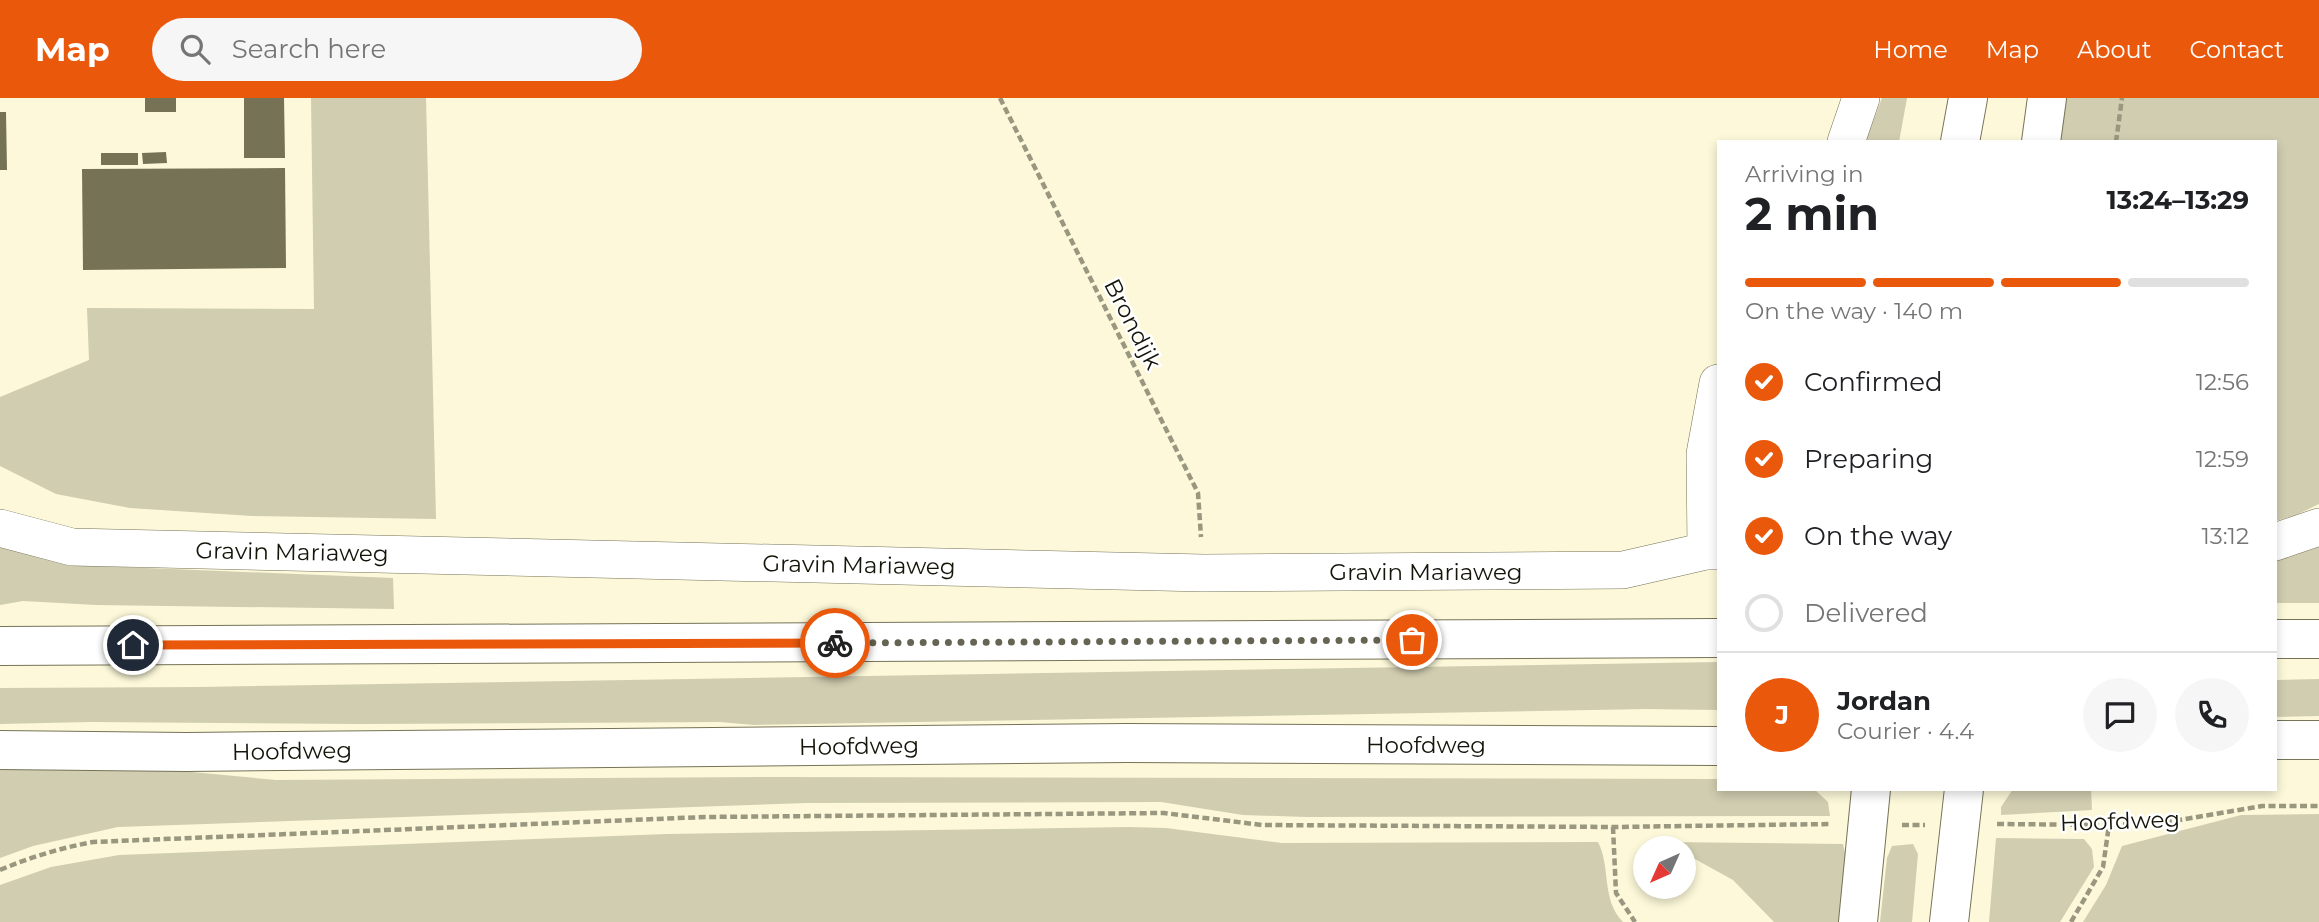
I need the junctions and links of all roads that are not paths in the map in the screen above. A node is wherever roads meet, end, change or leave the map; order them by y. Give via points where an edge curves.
1 (1861, 98) edge
2 (1968, 98) edge
3 (2047, 98) edge
4 (1847, 140) edge
5 (1960, 140) edge
6 (2040, 140) edge
7 (1717, 388) edge
8 (2319, 527) edge
9 (0, 528) edge
10 (2277, 541) edge
11 (1712, 551) edge
12 (1717, 638) edge
13 (2277, 639) edge
14 (2319, 639) edge
15 (0, 646) edge
16 (2277, 740) edge
17 (2319, 740) edge
18 (1717, 746) edge
19 (0, 750) edge
20 (1869, 807) edge
21 (1963, 807) edge
22 (1858, 922) edge
23 (1949, 922) edge

1 - 4 street
2 - 5 main road
3 - 6 main road
7 - 11 street via 1705,454
8 - 10 street
9 - 11 street, Gravin Mariaweg via 72,547 1204,573 1623,570
12 - 15 main road
13 - 14 main road
16 - 17 main road
18 - 19 main road, Hoofdweg via 1127,743
20 - 22 main road
21 - 23 main road

